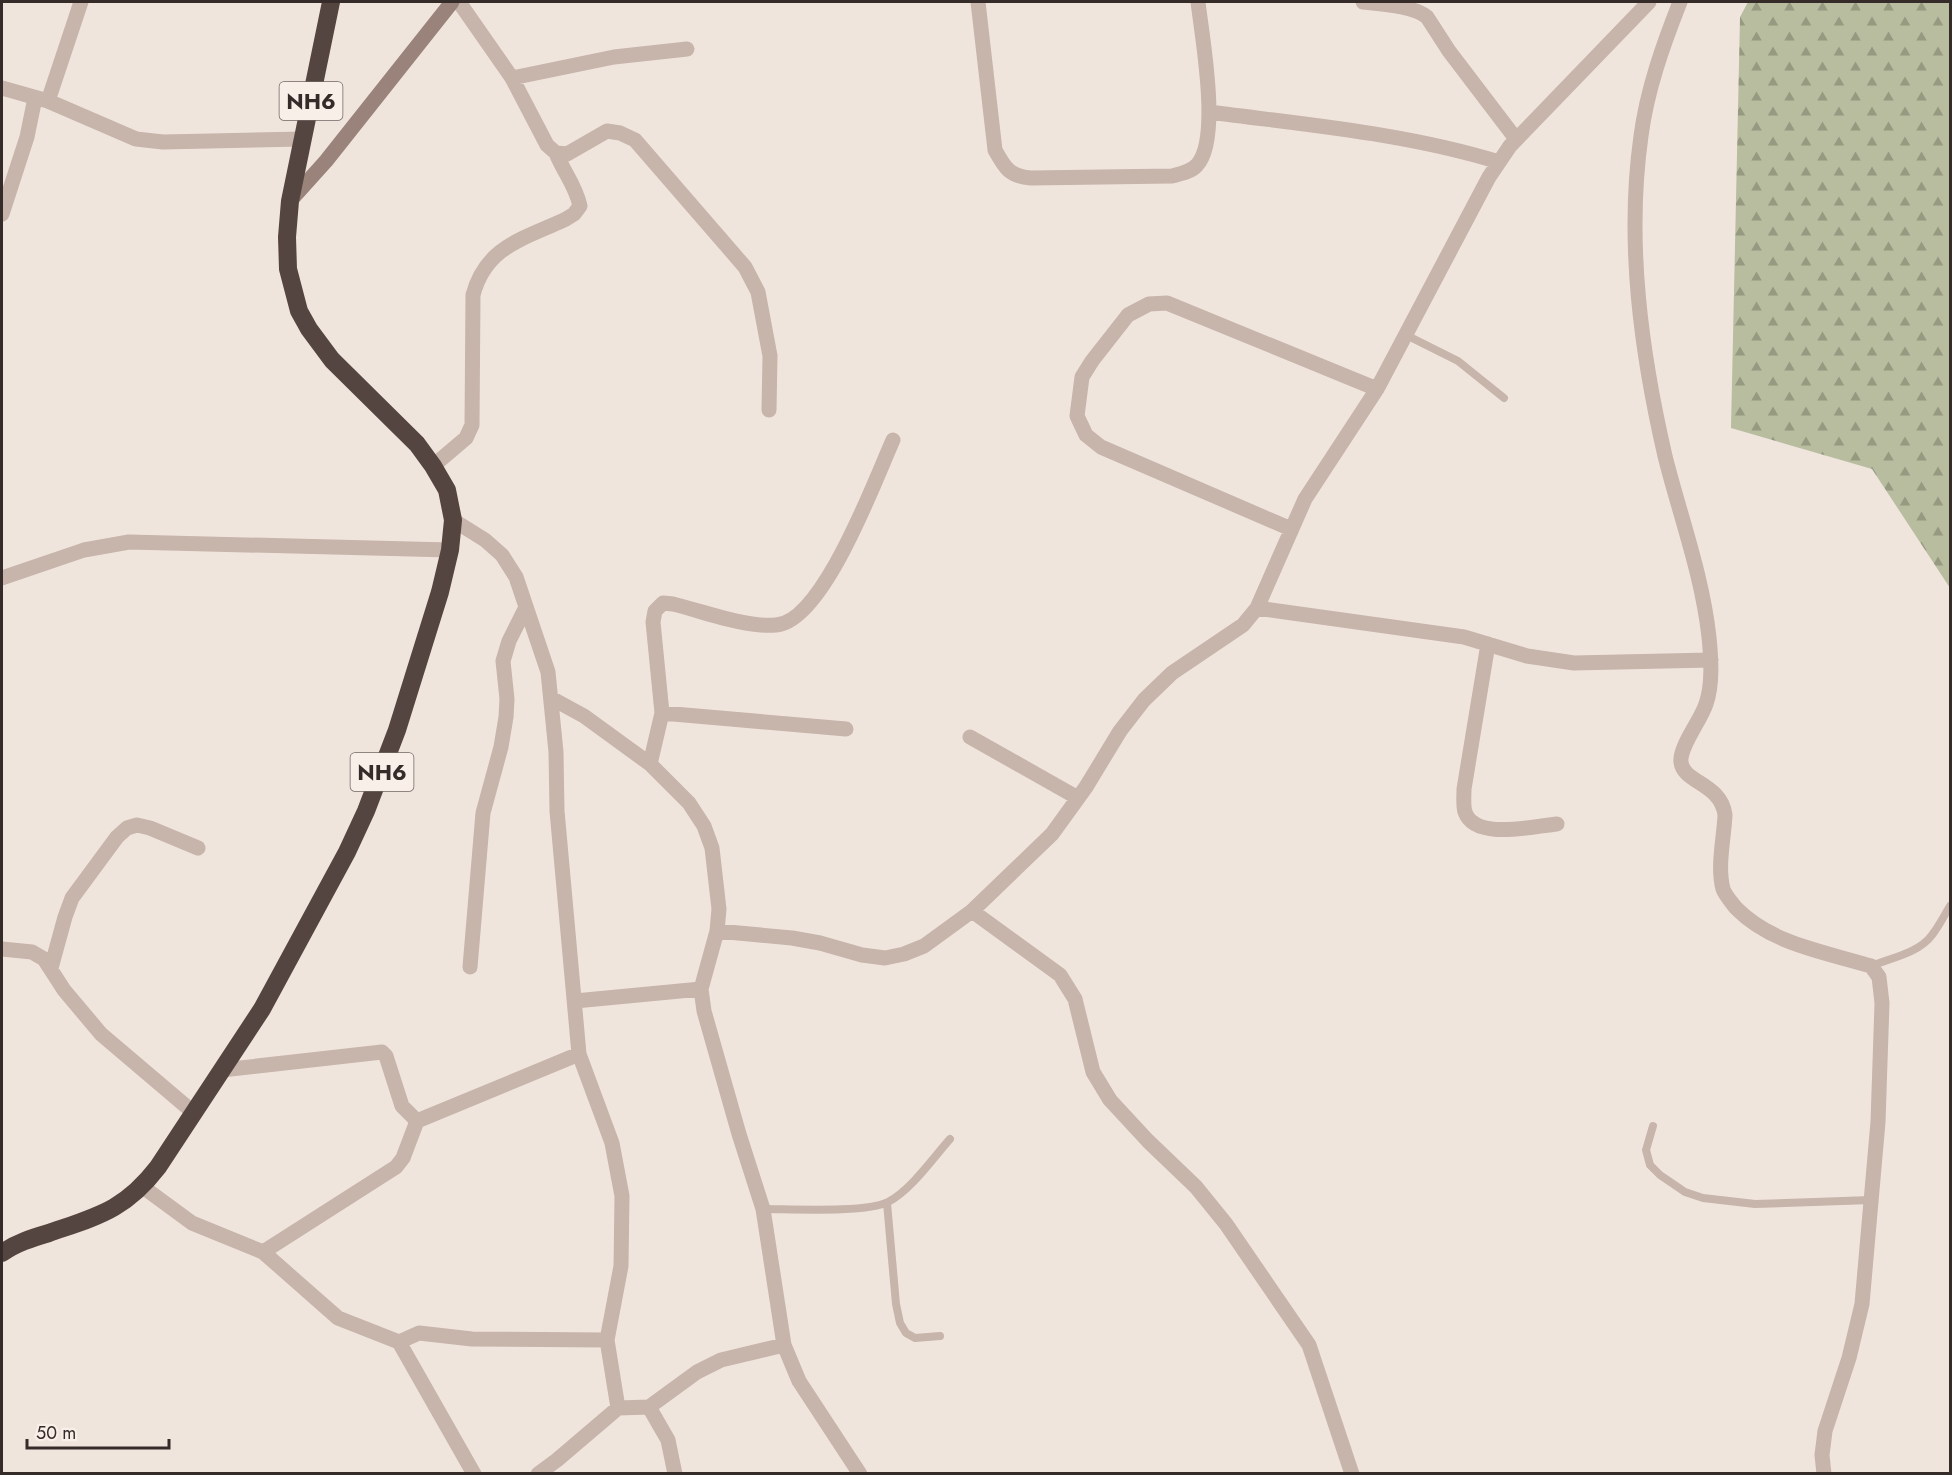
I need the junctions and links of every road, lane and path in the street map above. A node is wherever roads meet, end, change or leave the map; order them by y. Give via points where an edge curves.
1 (81, 2) edge
2 (331, 2) edge
3 (452, 2) edge
4 (459, 2) edge
5 (978, 2) edge
6 (1198, 2) edge
7 (1363, 2) edge
8 (1649, 2) edge
9 (1680, 2) edge
10 (687, 49) dead end
11 (512, 78) junction
12 (2, 88) edge
13 (42, 100) junction
14 (1210, 111) junction
15 (303, 139) junction
16 (1516, 139) junction
17 (556, 153) junction
18 (1498, 162) junction
19 (290, 201) junction
20 (2, 214) edge
21 (1406, 335) junction
22 (1377, 389) junction
23 (1504, 398) dead end
24 (770, 410) dead end
25 (892, 440) dead end
26 (433, 466) junction
27 (453, 520) junction
28 (1291, 529) junction
29 (450, 550) junction
30 (2, 578) edge
31 (526, 607) junction
32 (1257, 608) junction
33 (1488, 644) junction
34 (1711, 660) junction
35 (551, 698) junction
36 (662, 713) junction
37 (846, 729) dead end
38 (970, 736) dead end
39 (650, 764) junction
40 (1078, 798) junction
41 (1557, 824) dead end
42 (198, 848) dead end
43 (1950, 906) edge
44 (972, 911) junction
45 (717, 931) junction
46 (2, 948) edge
47 (1871, 966) junction
48 (470, 967) dead end
49 (51, 968) junction
50 (701, 989) junction
51 (575, 1002) junction
52 (579, 1054) junction
53 (222, 1070) junction
54 (194, 1113) junction
55 (417, 1120) junction
56 (1653, 1126) dead end
57 (950, 1139) dead end
58 (143, 1187) junction
59 (1871, 1200) junction
60 (886, 1203) junction
61 (763, 1209) junction
62 (262, 1252) junction
63 (2, 1253) edge
64 (940, 1336) dead end
65 (607, 1340) junction
66 (399, 1342) junction
67 (784, 1345) junction
68 (649, 1407) junction
69 (618, 1408) junction
70 (474, 1473) edge
71 (538, 1473) edge
72 (675, 1473) edge
73 (860, 1473) edge
74 (1352, 1473) edge
75 (1824, 1473) edge

1 - 13 street
2 - 15 highway, NH6
3 - 19 street
4 - 11 street
5 - 14 street via 995,150 1004,166 1016,176 1172,176 1186,172 1197,165 1204,150
6 - 14 street
7 - 16 street via 1423,13
8 - 16 street
9 - 34 street via 1651,86 1641,135 1635,242 1651,380 1665,454 1697,570
10 - 11 street via 614,57
11 - 17 street via 547,145
12 - 13 street
13 - 15 street via 136,139
13 - 20 street
14 - 18 street via 1388,136
15 - 19 highway, NH6
16 - 18 street
17 - 24 street via 567,154 607,131 635,140 745,267 758,292 770,356
17 - 26 street via 580,206 566,219 495,255 477,281 473,295 472,425 466,438
18 - 21 street
19 - 26 highway, NH6 via 288,268 299,311 332,360 417,444
21 - 22 street
21 - 23 lane via 1458,361
22 - 28 street via 1305,499
22 - 28 street via 1167,303 1149,304 1128,315 1082,377 1077,416 1086,435 1101,447
25 - 36 street via 844,551 827,580 793,620 778,626 754,624 663,603 656,611 653,622
26 - 27 highway, NH6 via 447,490
27 - 29 highway, NH6
27 - 31 street via 502,555 516,577
28 - 32 street
29 - 30 street via 129,542 84,550
29 - 53 highway, NH6 via 397,730 366,811 319,907 262,1009
31 - 35 street via 548,672
31 - 48 street via 503,661 506,717 483,813
32 - 33 street via 1464,637
32 - 40 street via 1243,625 1172,672 1144,700 1119,730
33 - 34 street via 1527,656 1574,663
33 - 41 street via 1464,789 1464,812 1482,828
34 - 47 street via 1707,701 1681,759 1684,770 1720,798 1724,806 1723,891 1743,915 1764,930
35 - 39 street via 584,716
35 - 51 street
36 - 37 street
36 - 39 street
38 - 40 street
39 - 45 street via 689,803 704,826 712,848 719,909
40 - 44 street via 1052,834
42 - 49 street via 150,828 127,828 72,898
43 - 47 lane via 1931,937 1921,945
44 - 45 street via 924,946 885,958 802,940
44 - 74 street via 1060,975 1069,986 1093,1072 1110,1100 1196,1187 1309,1345
45 - 50 street
46 - 49 street via 39,954
47 - 59 street via 1879,977 1882,1003
49 - 54 street via 101,1034
50 - 51 street
50 - 61 street via 707,1022
51 - 52 street
52 - 55 street
52 - 65 street via 612,1143 622,1196 621,1266
53 - 54 highway, NH6
53 - 55 street via 382,1052 402,1106
54 - 58 highway, NH6
55 - 62 street via 396,1167
56 - 59 lane via 1646,1150 1650,1165 1684,1192 1719,1201 1755,1203
57 - 60 lane via 907,1187
58 - 62 street via 192,1223
58 - 63 highway, NH6 via 109,1211
59 - 75 street via 1862,1304 1825,1431
60 - 61 lane via 863,1208
60 - 64 lane via 900,1323 915,1338
61 - 67 street
62 - 66 street via 338,1318
65 - 66 street via 472,1339 419,1333
65 - 69 street
66 - 70 street
67 - 68 street via 721,1360 697,1372
67 - 73 street via 799,1381
68 - 69 street
68 - 72 street via 668,1440
69 - 71 street

